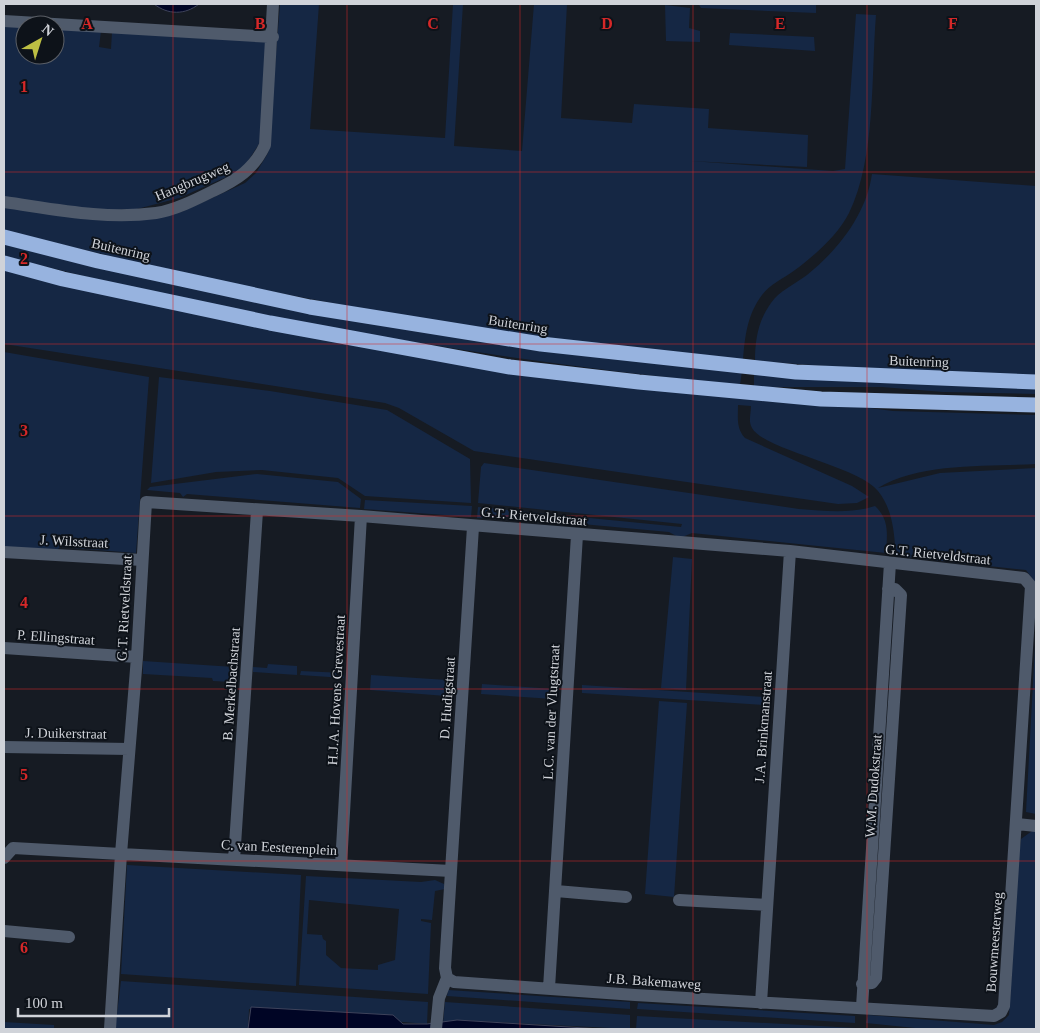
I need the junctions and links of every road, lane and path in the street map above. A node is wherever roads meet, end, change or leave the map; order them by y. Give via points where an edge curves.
1 (273, 4) edge
2 (4, 21) edge
3 (273, 37) junction
4 (4, 202) edge
5 (4, 237) edge
6 (4, 264) edge
7 (1036, 382) edge
8 (1036, 405) edge
9 (257, 511) junction
10 (361, 516) junction
11 (474, 527) junction
12 (577, 535) junction
13 (790, 551) junction
14 (4, 552) edge
15 (142, 560) junction
16 (890, 563) junction
17 (4, 648) edge
18 (137, 657) junction
19 (4, 747) edge
20 (129, 749) junction
21 (1018, 824) junction
22 (1036, 826) edge
23 (121, 854) junction
24 (4, 858) edge
25 (234, 860) junction
26 (341, 866) junction
27 (451, 871) junction
28 (556, 891) junction
29 (626, 897) dead end
30 (679, 900) dead end
31 (767, 906) junction
32 (4, 931) edge
33 (69, 937) dead end
34 (447, 978) junction
35 (549, 988) junction
36 (761, 1003) junction
37 (862, 1006) junction
38 (436, 1024) edge
39 (110, 1029) edge

1 - 3 street, Hangbrugweg
2 - 3 street
3 - 4 street, Hangbrugweg via 265,145 259,158 235,181 196,199 156,212 91,215
5 - 7 highway, Buitenring via 310,307 541,344 796,372
6 - 8 highway via 270,323 510,366 821,399
9 - 10 street, G.T. Rietveldstraat
9 - 15 street, G.T. Rietveldstraat via 146,502
9 - 25 street, B. Merkelbachstraat
10 - 11 street, G.T. Rietveldstraat
10 - 26 street, H.J.A. Hovens Grevestraat
11 - 12 street, G.T. Rietveldstraat
11 - 27 street, D. Hudigstraat
12 - 13 street, G.T. Rietveldstraat
12 - 28 street, L.C. van der Vlugtstraat
13 - 16 street, G.T. Rietveldstraat
13 - 31 street, J.A. Brinkmanstraat
14 - 15 street, J. Wilsstraat
15 - 18 street, G.T. Rietveldstraat
16 - 21 street, G.T. Rietveldstraat via 1024,578 1031,586
16 - 37 street, W.M. Dudokstraat
17 - 18 street, P. Ellingstraat
18 - 20 street, G.T. Rietveldstraat
19 - 20 street, J. Duikerstraat
20 - 23 street, G.T. Rietveldstraat
21 - 22 street
21 - 37 street, Bouwmeesterweg via 1001,1012 994,1016
23 - 24 street, C. van Eesterenplein via 13,848
23 - 25 street, C. van Eesterenplein
23 - 39 street
25 - 26 street, C. van Eesterenplein
26 - 27 street, C. van Eesterenplein
27 - 34 street
28 - 29 street
28 - 35 street, L.C. van der Vlugtstraat
30 - 31 street
31 - 36 street, J.A. Brinkmanstraat
32 - 33 street
34 - 35 street, J.B. Bakemaweg via 454,982
34 - 38 street via 439,998
35 - 36 street, J.B. Bakemaweg
36 - 37 street, J.B. Bakemaweg

